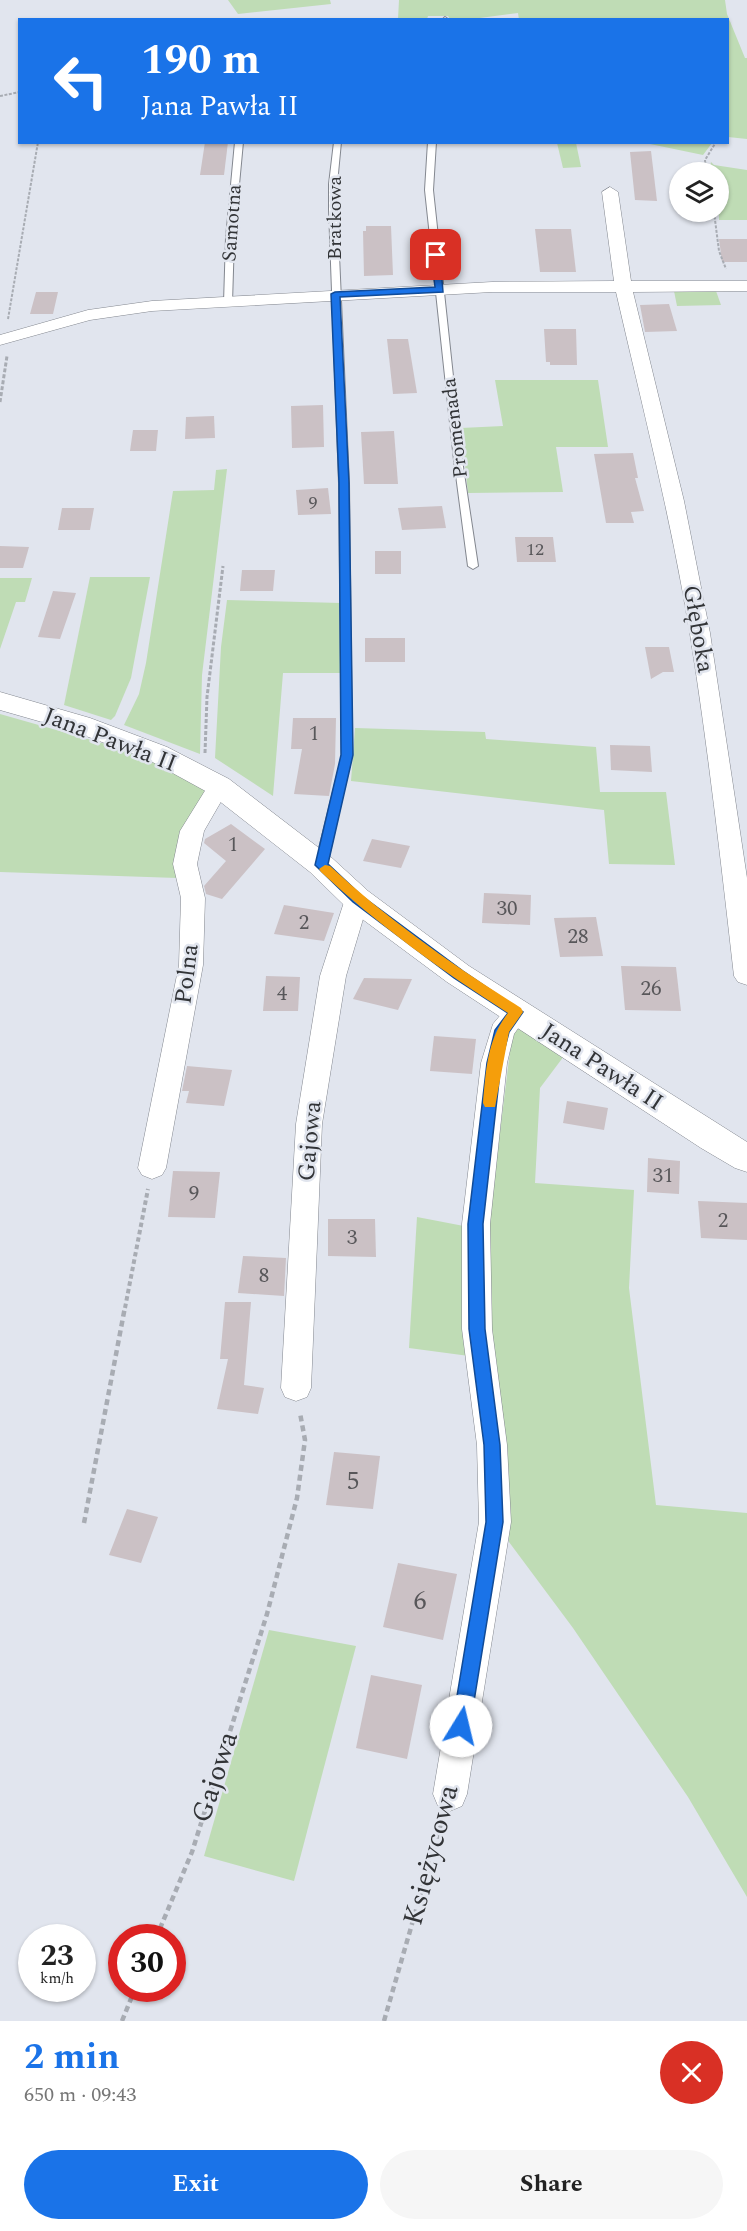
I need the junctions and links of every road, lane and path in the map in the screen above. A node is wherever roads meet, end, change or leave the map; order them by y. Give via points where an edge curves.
1 (18, 92) edge
2 (0, 96) edge
3 (38, 144) edge
4 (239, 144) edge
5 (338, 144) edge
6 (432, 144) edge
7 (715, 144) edge
8 (705, 162) edge
9 (610, 192) dead end
10 (715, 222) edge
11 (740, 286) edge
12 (623, 287) junction
13 (439, 290) junction
14 (335, 294) junction
15 (228, 303) junction
16 (2, 339) edge
17 (0, 402) edge
18 (223, 566) dead end
19 (473, 566) dead end
20 (0, 702) edge
21 (211, 782) junction
22 (321, 865) junction
23 (357, 899) junction
24 (747, 976) edge
25 (517, 1012) junction
26 (747, 1158) edge
27 (152, 1168) joint
28 (296, 1388) joint
29 (84, 1523) dead end
30 (450, 1794) joint
31 (162, 1924) edge
32 (130, 2002) edge
33 (122, 2021) edge
34 (384, 2021) edge

1 - 2 path
3 - 16 path
4 - 15 lane, Samotna
5 - 14 lane, Bratkowa via 333,184
6 - 13 lane, Promenada via 429,190
7 - 8 path
9 - 12 street, Głęboka
10 - 11 path via 719,251
11 - 12 street
12 - 13 street
12 - 24 street, Głęboka via 674,501 700,633
13 - 14 street
13 - 19 lane, Promenada
14 - 15 street
14 - 22 lane, Bratkowa via 344,483 347,755
15 - 16 street via 152,306 88,315
16 - 17 path via 8,349
18 - 21 path via 207,698
20 - 21 street, Jana Pawła II via 129,742
21 - 22 street, Jana Pawła II
21 - 27 street, Polna via 192,831 185,864 193,898 191,965
22 - 23 street, Jana Pawła II
23 - 25 street, Jana Pawła II via 458,975
23 - 28 street, Gajowa via 333,976 309,1124
25 - 26 street, Jana Pawła II
25 - 30 street, Księżycowa via 502,1030 494,1063 476,1224 477,1329 492,1445 495,1522
27 - 29 path
28 - 31 path, Gajowa via 305,1440 297,1498 267,1614 192,1852
30 - 34 path, Księżycowa
32 - 33 path

